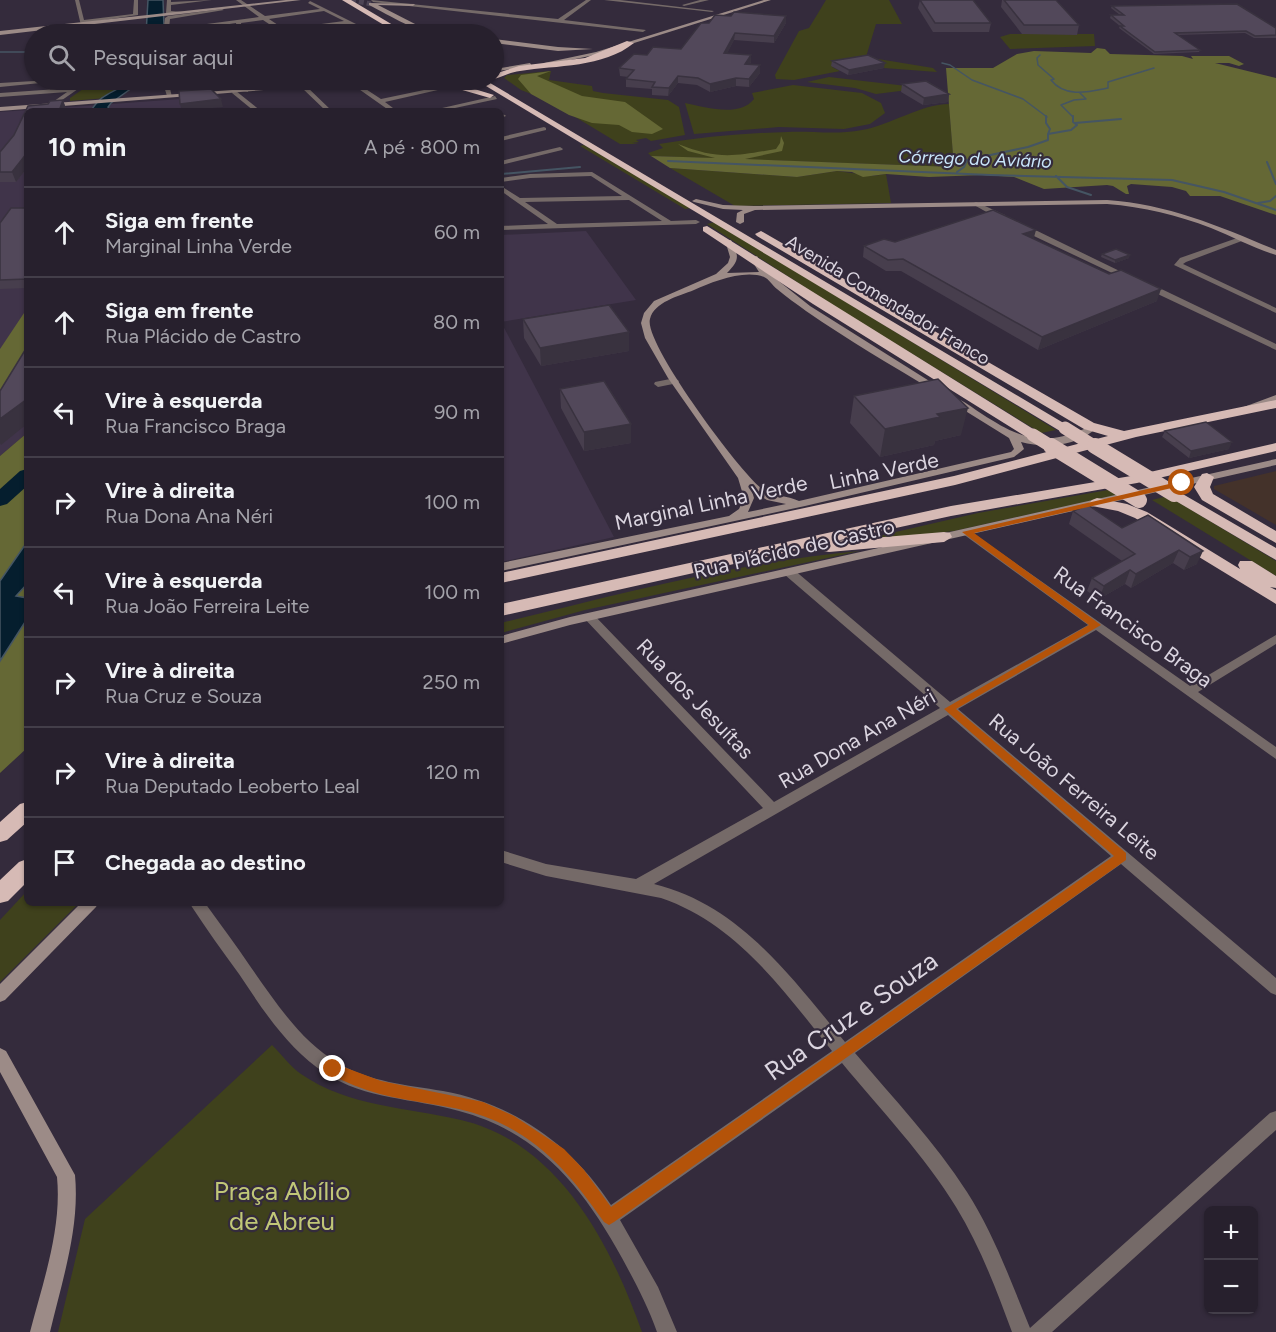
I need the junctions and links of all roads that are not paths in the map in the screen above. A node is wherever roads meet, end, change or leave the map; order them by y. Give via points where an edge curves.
1 (77, 0) edge
2 (136, 0) edge
3 (210, 0) edge
4 (238, 0) edge
5 (299, 0) edge
6 (423, 0) edge
7 (589, 0) edge
8 (606, 0) edge
9 (707, 0) edge
10 (769, 0) edge
11 (169, 2) edge
12 (310, 2) dead end
13 (343, 2) edge
14 (372, 2) edge
15 (413, 5) junction
16 (247, 6) junction
17 (674, 7) junction
18 (222, 10) junction
19 (324, 10) junction
20 (386, 11) junction
21 (712, 11) dead end
22 (168, 15) junction
23 (264, 18) junction
24 (238, 21) junction
25 (559, 21) junction
26 (349, 22) junction
27 (82, 23) junction
28 (74, 24) edge
29 (168, 24) edge
30 (220, 24) edge
31 (239, 24) edge
32 (272, 24) edge
33 (337, 24) edge
34 (354, 24) edge
35 (365, 24) edge
36 (381, 24) edge
37 (411, 24) edge
38 (24, 30) edge
39 (643, 30) dead end
40 (0, 33) edge
41 (504, 42) edge
42 (630, 43) junction
43 (558, 49) junction
44 (566, 60) junction
45 (504, 72) edge
46 (504, 73) edge
47 (24, 83) edge
48 (0, 85) edge
49 (72, 90) joint
50 (168, 90) edge
51 (210, 90) edge
52 (257, 90) edge
53 (307, 90) edge
54 (364, 90) edge
55 (434, 90) edge
56 (476, 90) edge
57 (485, 90) edge
58 (490, 90) edge
59 (495, 90) edge
60 (246, 91) joint
61 (234, 92) junction
62 (211, 93) junction
63 (0, 95) edge
64 (495, 95) junction
65 (170, 96) junction
66 (381, 101) junction
67 (52, 105) junction
68 (254, 108) edge
69 (326, 108) edge
70 (390, 108) edge
71 (444, 108) edge
72 (0, 109) edge
73 (544, 129) junction
74 (504, 138) edge
75 (560, 149) dead end
76 (590, 159) dead end
77 (504, 162) edge
78 (504, 180) edge
79 (663, 189) junction
80 (504, 190) edge
81 (631, 198) junction
82 (518, 200) junction
83 (696, 201) junction
84 (976, 204) junction
85 (754, 208) junction
86 (677, 211) dead end
87 (696, 222) junction
88 (740, 222) junction
89 (670, 223) junction
90 (555, 226) junction
91 (504, 228) edge
92 (771, 239) junction
93 (1243, 239) junction
94 (728, 242) junction
95 (1276, 253) edge
96 (754, 258) junction
97 (807, 274) junction
98 (765, 275) junction
99 (718, 276) junction
100 (786, 280) junction
101 (1276, 311) edge
102 (1276, 347) edge
103 (673, 378) junction
104 (656, 381) dead end
105 (1276, 398) edge
106 (1276, 404) edge
107 (1234, 411) junction
108 (1089, 426) junction
109 (1125, 435) junction
110 (1014, 437) junction
111 (1276, 447) edge
112 (1276, 462) edge
113 (1010, 466) junction
114 (936, 473) junction
115 (743, 477) junction
116 (1207, 477) junction
117 (805, 503) junction
118 (1097, 503) junction
119 (729, 519) junction
120 (967, 532) junction
121 (944, 537) junction
122 (1276, 538) edge
123 (752, 554) junction
124 (1276, 555) edge
125 (504, 566) edge
126 (789, 572) junction
127 (504, 577) edge
128 (1276, 583) edge
129 (1276, 598) edge
130 (504, 609) edge
131 (589, 617) junction
132 (1096, 625) junction
133 (504, 639) edge
134 (1276, 639) edge
135 (1189, 692) junction
136 (949, 709) junction
137 (1276, 754) edge
138 (772, 809) junction
139 (24, 813) edge
140 (0, 834) edge
141 (1122, 856) junction
142 (504, 857) edge
143 (24, 871) edge
144 (637, 886) junction
145 (0, 894) edge
146 (88, 906) edge
147 (199, 906) edge
148 (1276, 988) edge
149 (0, 995) edge
150 (844, 1052) junction
151 (0, 1056) edge
152 (1276, 1119) edge
153 (609, 1217) junction
154 (40, 1332) edge
155 (667, 1332) edge
156 (1022, 1332) edge
157 (1038, 1332) edge

1 - 27 street
2 - 27 street via 135,15
3 - 11 street
4 - 16 street
5 - 16 main road
6 - 15 street
7 - 25 street
8 - 17 street
9 - 17 street
10 - 42 main road
11 - 22 street
12 - 19 street
13 - 35 highway
13 - 36 highway
14 - 15 main road
14 - 20 main road
15 - 20 main road via 391,6
15 - 25 street
16 - 18 main road
16 - 23 street
17 - 21 street
18 - 22 street
18 - 27 main road
19 - 23 street
19 - 26 street
20 - 37 main road
22 - 29 street
23 - 24 street
23 - 32 street
24 - 30 street
24 - 31 street
25 - 39 street
26 - 33 street
26 - 34 street
27 - 28 main road
38 - 40 main road
41 - 43 main road
42 - 43 main road via 595,49
42 - 44 main road
42 - 45 highway via 595,57
43 - 44 main road via 573,53
44 - 46 main road
47 - 48 street
49 - 63 street
49 - 67 street
50 - 65 street
51 - 62 street
52 - 60 main road
53 - 69 street
54 - 66 street
55 - 66 street
56 - 64 highway
57 - 64 highway, Avenida Comendador Franco
58 - 64 highway, Avenida Comendador Franco
59 - 64 highway
60 - 61 main road
61 - 62 main road
61 - 68 street
62 - 65 main road
64 - 71 street
64 - 73 highway, Avenida Comendador Franco
64 - 79 highway, Avenida Comendador Franco
65 - 67 main road
66 - 70 street
67 - 72 main road
73 - 74 street
73 - 76 highway, Avenida Comendador Franco
75 - 77 street
78 - 81 street via 592,174
79 - 83 highway
79 - 97 highway, Avenida Comendador Franco
80 - 82 street
81 - 82 street
81 - 89 street
82 - 90 street
83 - 85 main road
83 - 88 highway
84 - 85 main road
84 - 93 main road via 1135,203 1177,213
84 - 102 street
85 - 88 main road via 741,213
86 - 87 highway, Avenida Comendador Franco
87 - 89 street
87 - 94 highway, Avenida Comendador Franco
88 - 92 highway
89 - 90 street
90 - 91 street
92 - 97 highway
92 - 108 highway
93 - 95 main road
93 - 101 street via 1183,260 1178,266
94 - 96 highway, Avenida Comendador Franco
94 - 99 main road via 734,260
96 - 98 main road, Avenida Comendador Franco
96 - 100 highway, Avenida Comendador Franco
97 - 124 highway, Avenida Comendador Franco, bridge
98 - 99 main road
98 - 100 main road
98 - 110 main road, Avenida Comendador Franco via 800,303
99 - 103 main road via 650,309 644,325 648,338
100 - 128 highway, Avenida Comendador Franco, bridge
103 - 104 street
103 - 115 main road
105 - 107 main road
106 - 107 highway, Linha Verde
107 - 109 highway, Linha Verde
108 - 109 highway
108 - 110 main road via 1085,432 1049,442 1031,443
109 - 113 highway, Linha Verde
110 - 114 main road, Marginal Linha Verde via 1019,448 1014,454
111 - 123 highway via 1148,477 951,511
112 - 116 main road
113 - 114 highway
113 - 127 highway, Linha Verde
114 - 117 main road, Marginal Linha Verde
115 - 117 main road via 777,500
115 - 119 main road via 747,505
116 - 118 main road
116 - 122 highway via 1202,487 1207,497
117 - 119 main road, Marginal Linha Verde
118 - 120 main road, Rua Plácido de Castro
118 - 129 highway via 1142,515
119 - 125 main road, Marginal Linha Verde
120 - 121 main road, Rua Plácido de Castro
120 - 132 street, Rua Francisco Braga
121 - 123 highway
121 - 126 main road, Rua Plácido de Castro
123 - 130 highway
126 - 131 main road, Rua Plácido de Castro
126 - 136 street, Rua João Ferreira Leite
131 - 133 main road, Rua Plácido de Castro
131 - 138 street, Rua dos Jesuítas
132 - 135 street, Rua Francisco Braga
132 - 136 street, Rua Dona Ana Néri
134 - 135 street
135 - 137 street, Rua Francisco Braga
136 - 138 street, Rua Dona Ana Néri
136 - 141 street, Rua João Ferreira Leite
138 - 144 street, Rua Dona Ana Néri
139 - 140 highway
141 - 148 street, Rua João Ferreira Leite
141 - 150 street, Rua Cruz e Souza
142 - 144 street via 542,869
143 - 145 highway
144 - 150 street via 691,903 733,929 784,980
146 - 149 main road
147 - 153 street via 286,1028 313,1055 358,1081 459,1102 509,1120 559,1154
150 - 153 street, Rua Cruz e Souza
150 - 156 street via 967,1206
151 - 154 main road via 66,1175 68,1187 67,1213
152 - 157 street
153 - 155 street

